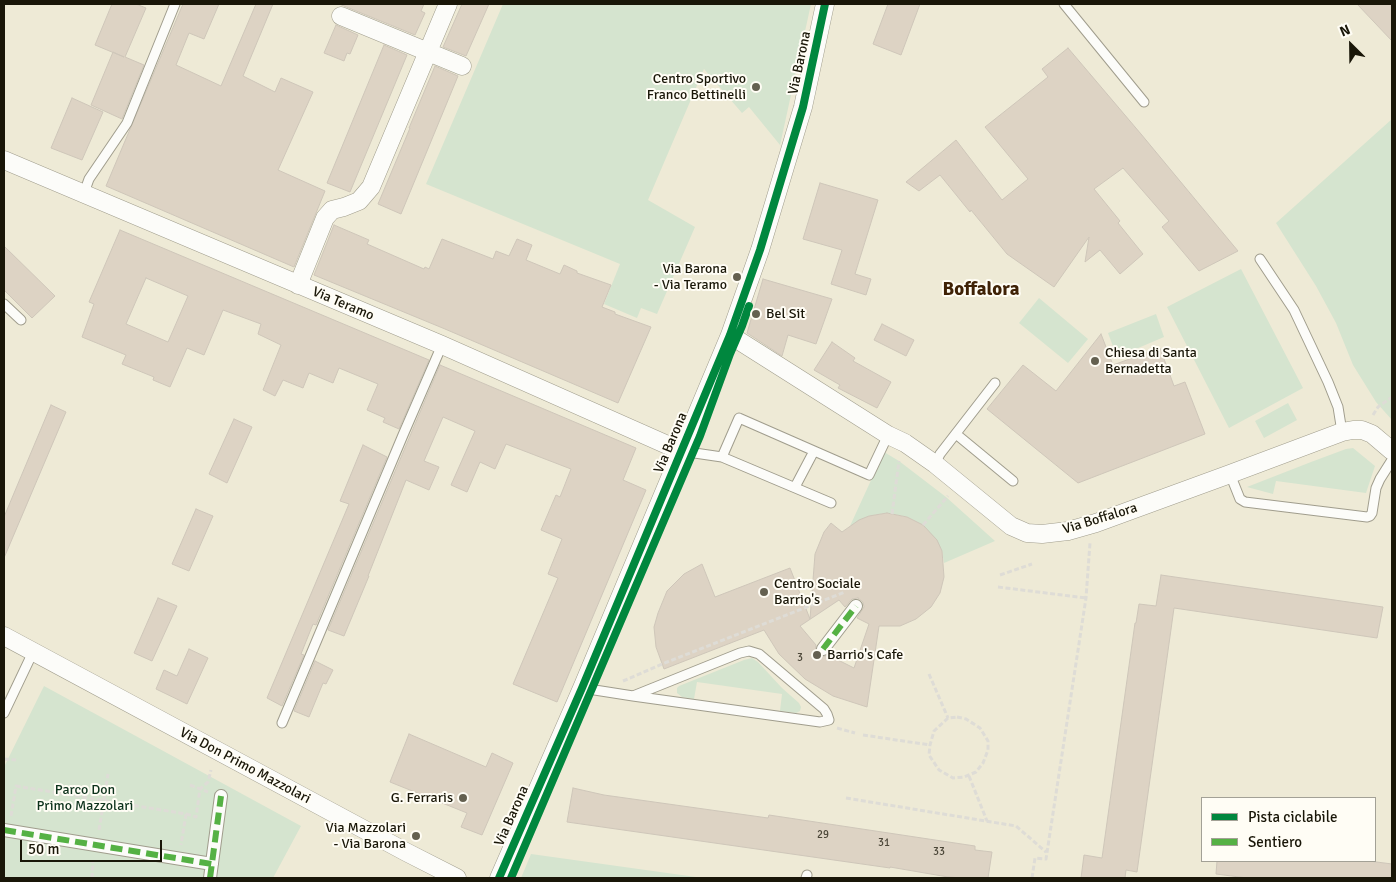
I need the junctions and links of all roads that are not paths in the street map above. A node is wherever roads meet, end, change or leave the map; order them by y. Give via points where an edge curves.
1 (176, 4) edge
2 (448, 4) edge
3 (825, 4) edge
4 (1064, 4) edge
5 (341, 16) dead end
6 (428, 52) junction
7 (462, 66) dead end
8 (1144, 102) dead end
9 (4, 160) edge
10 (84, 193) junction
11 (1260, 259) dead end
12 (298, 284) junction
13 (4, 304) edge
14 (21, 320) dead end
15 (730, 334) junction
16 (442, 345) junction
17 (995, 383) dead end
18 (1342, 432) junction
19 (956, 434) junction
20 (888, 435) junction
21 (1392, 450) edge
22 (681, 451) junction
23 (814, 451) junction
24 (722, 457) junction
25 (1392, 460) edge
26 (935, 464) junction
27 (1230, 474) junction
28 (1013, 481) dead end
29 (795, 487) junction
30 (831, 503) dead end
31 (856, 606) dead end
32 (4, 636) edge
33 (823, 649) dead end
34 (33, 652) junction
35 (582, 688) junction
36 (633, 696) junction
37 (4, 713) edge
38 (282, 723) dead end
39 (221, 796) dead end
40 (6, 831) edge
41 (212, 864) junction
42 (210, 878) edge
43 (457, 878) edge
44 (499, 878) edge

1 - 10 lane via 127,123 89,179
2 - 6 street
3 - 15 street, Via Barona via 804,107
4 - 8 lane
5 - 6 street
6 - 7 street
6 - 12 street via 371,187 359,201 332,210 325,218
9 - 10 street, Via Teramo
10 - 12 street, Via Teramo
11 - 18 lane via 1294,310 1338,407
12 - 16 street, Via Teramo
13 - 14 lane
15 - 20 street, Via Boffalora
15 - 22 street, Via Barona
16 - 22 street, Via Teramo
16 - 38 lane
17 - 19 lane
18 - 21 street, Via Boffalora via 1362,430
18 - 27 street, Via Boffalora
19 - 26 lane
19 - 28 lane
20 - 23 lane via 869,475
20 - 26 street, Via Boffalora
22 - 24 lane, Via Barona
22 - 35 street, Via Barona
23 - 24 lane via 739,418
23 - 29 lane
24 - 29 lane, Via Barona
25 - 27 lane via 1376,488 1372,513 1367,517 1245,502 1240,498
26 - 27 street, Via Boffalora via 1011,526 1027,533 1068,531 1096,523
29 - 30 lane, Via Barona
31 - 33 street
32 - 34 street, Via Don Primo Mazzolari
34 - 37 lane
34 - 43 street, Via Don Primo Mazzolari
35 - 36 lane
35 - 44 street, Via Barona
36 - 36 lane via 820,722 829,720 824,709 759,654 749,651
39 - 41 street
40 - 41 street
41 - 42 street

